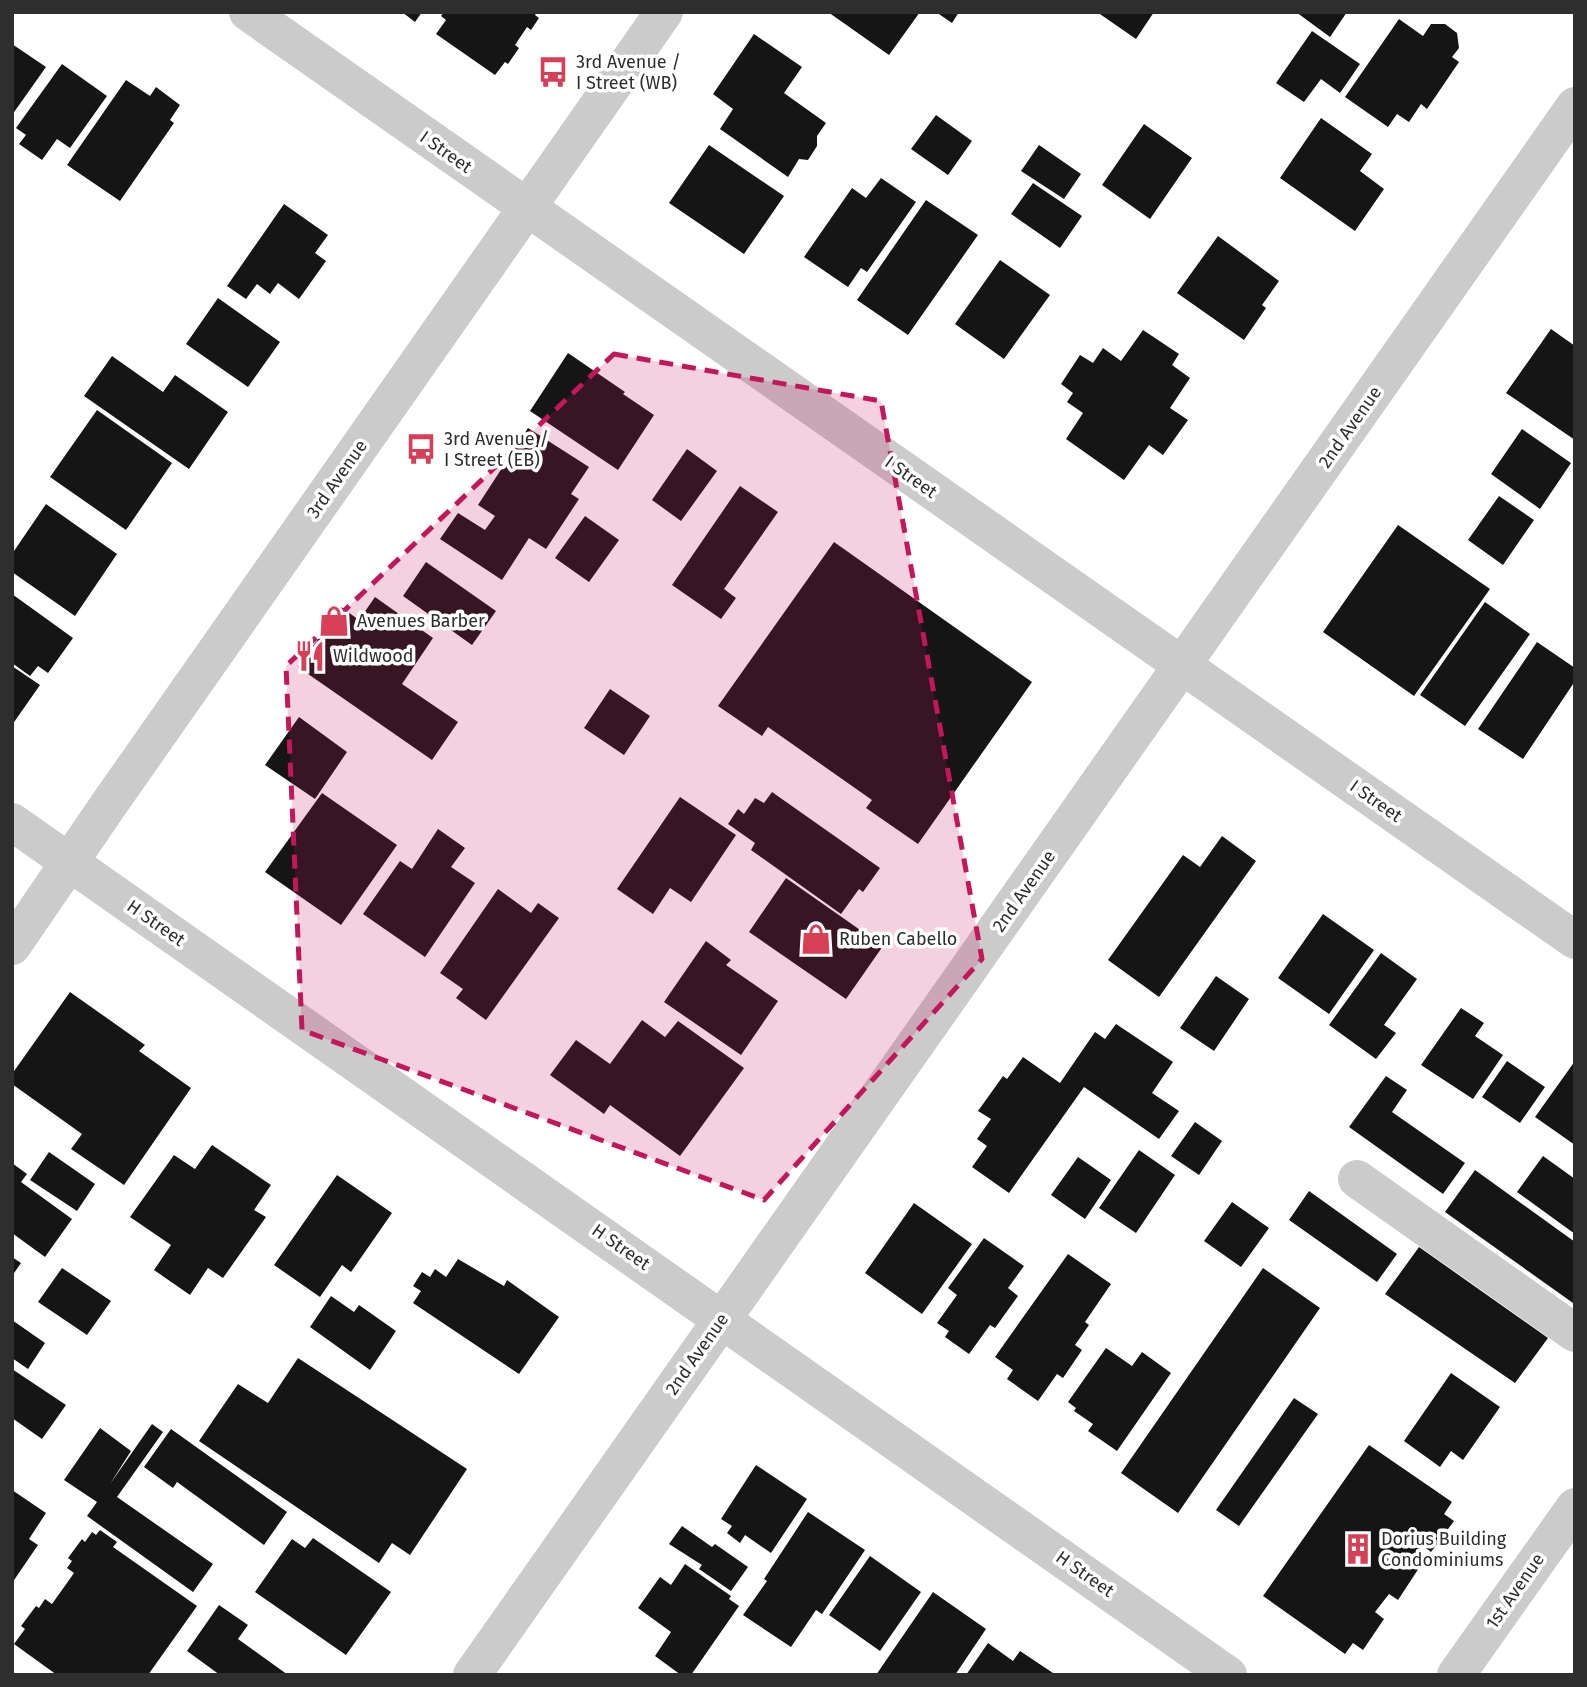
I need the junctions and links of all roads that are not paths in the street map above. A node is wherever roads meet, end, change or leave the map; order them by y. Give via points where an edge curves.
1 (248, 12) edge
2 (664, 12) edge
3 (1575, 106) edge
4 (526, 208) junction
5 (1181, 666) junction
6 (12, 822) edge
7 (70, 863) junction
8 (1575, 940) edge
9 (12, 946) edge
10 (1357, 1179) dead end
11 (722, 1318) junction
12 (1575, 1333) edge
13 (1573, 1514) edge
14 (472, 1675) edge
15 (1228, 1675) edge
16 (1456, 1675) edge

1 - 4 street, I Street
2 - 4 street, 3rd Avenue
3 - 5 street, 2nd Avenue
4 - 5 street, I Street
4 - 7 street, 3rd Avenue
5 - 8 street, I Street
5 - 11 street, 2nd Avenue
6 - 7 street, H Street
7 - 9 street, 3rd Avenue
7 - 11 street, H Street
10 - 12 street
11 - 14 street, 2nd Avenue
11 - 15 street, H Street
13 - 16 street, 1st Avenue

